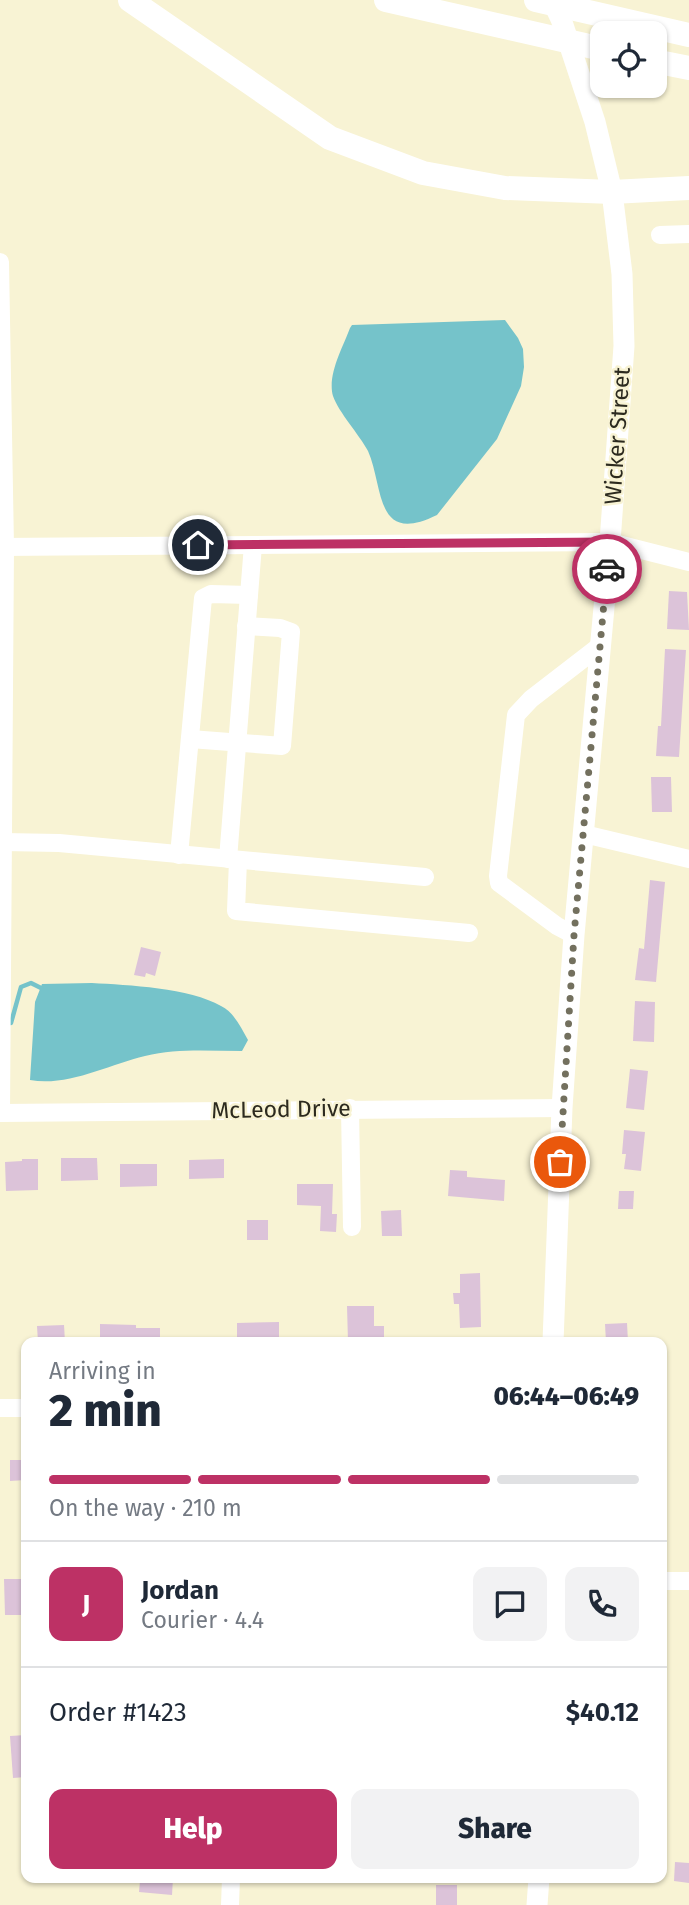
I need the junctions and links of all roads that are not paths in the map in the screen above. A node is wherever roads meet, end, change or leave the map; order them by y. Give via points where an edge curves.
1 (130, 0) edge
2 (386, 0) edge
3 (536, 0) edge
4 (552, 0) edge
5 (689, 35) edge
6 (590, 46) edge
7 (667, 64) edge
8 (689, 68) edge
9 (689, 188) edge
10 (612, 192) junction
11 (689, 234) edge
12 (660, 235) dead end
13 (0, 262) edge
14 (610, 542) junction
15 (253, 545) junction
16 (2, 547) edge
17 (689, 562) edge
18 (249, 595) junction
19 (246, 626) junction
20 (601, 645) junction
21 (190, 739) junction
22 (237, 743) junction
23 (584, 834) junction
24 (3, 842) junction
25 (180, 855) junction
26 (689, 859) edge
27 (233, 860) junction
28 (425, 877) dead end
29 (470, 933) dead end
30 (574, 935) junction
31 (350, 1108) junction
32 (562, 1108) junction
33 (1, 1113) edge
34 (352, 1227) dead end
35 (552, 1337) edge
36 (0, 1408) edge
37 (21, 1408) edge
38 (667, 1581) edge
39 (689, 1581) edge
40 (231, 1883) edge
41 (539, 1883) edge
42 (230, 1905) edge
43 (537, 1905) edge

1 - 10 highway via 330,138 423,173 505,188
2 - 6 highway
3 - 5 highway
4 - 10 main road, Wicker Street via 595,122
7 - 8 highway
9 - 10 highway
10 - 14 main road, Wicker Street via 622,274 624,346
11 - 12 street
13 - 16 street
14 - 15 street
14 - 17 street
14 - 20 main road, Wicker Street
15 - 16 street
15 - 18 street
16 - 24 street
18 - 19 street
18 - 21 street via 203,598
19 - 22 street
19 - 22 street via 291,632 282,746
20 - 23 main road, Wicker Street
20 - 30 street via 516,715 498,876 499,883
21 - 22 street
21 - 25 street
22 - 27 street
23 - 26 street
23 - 30 main road, Wicker Street
24 - 25 street
24 - 33 street
25 - 27 street
27 - 28 street
27 - 29 street via 236,911
30 - 32 main road, Wicker Street
31 - 32 street, McLeod Drive
31 - 33 street, McLeod Drive
31 - 34 street
32 - 35 main road, Wicker Street
36 - 37 street
38 - 39 street
40 - 42 street
41 - 43 main road

